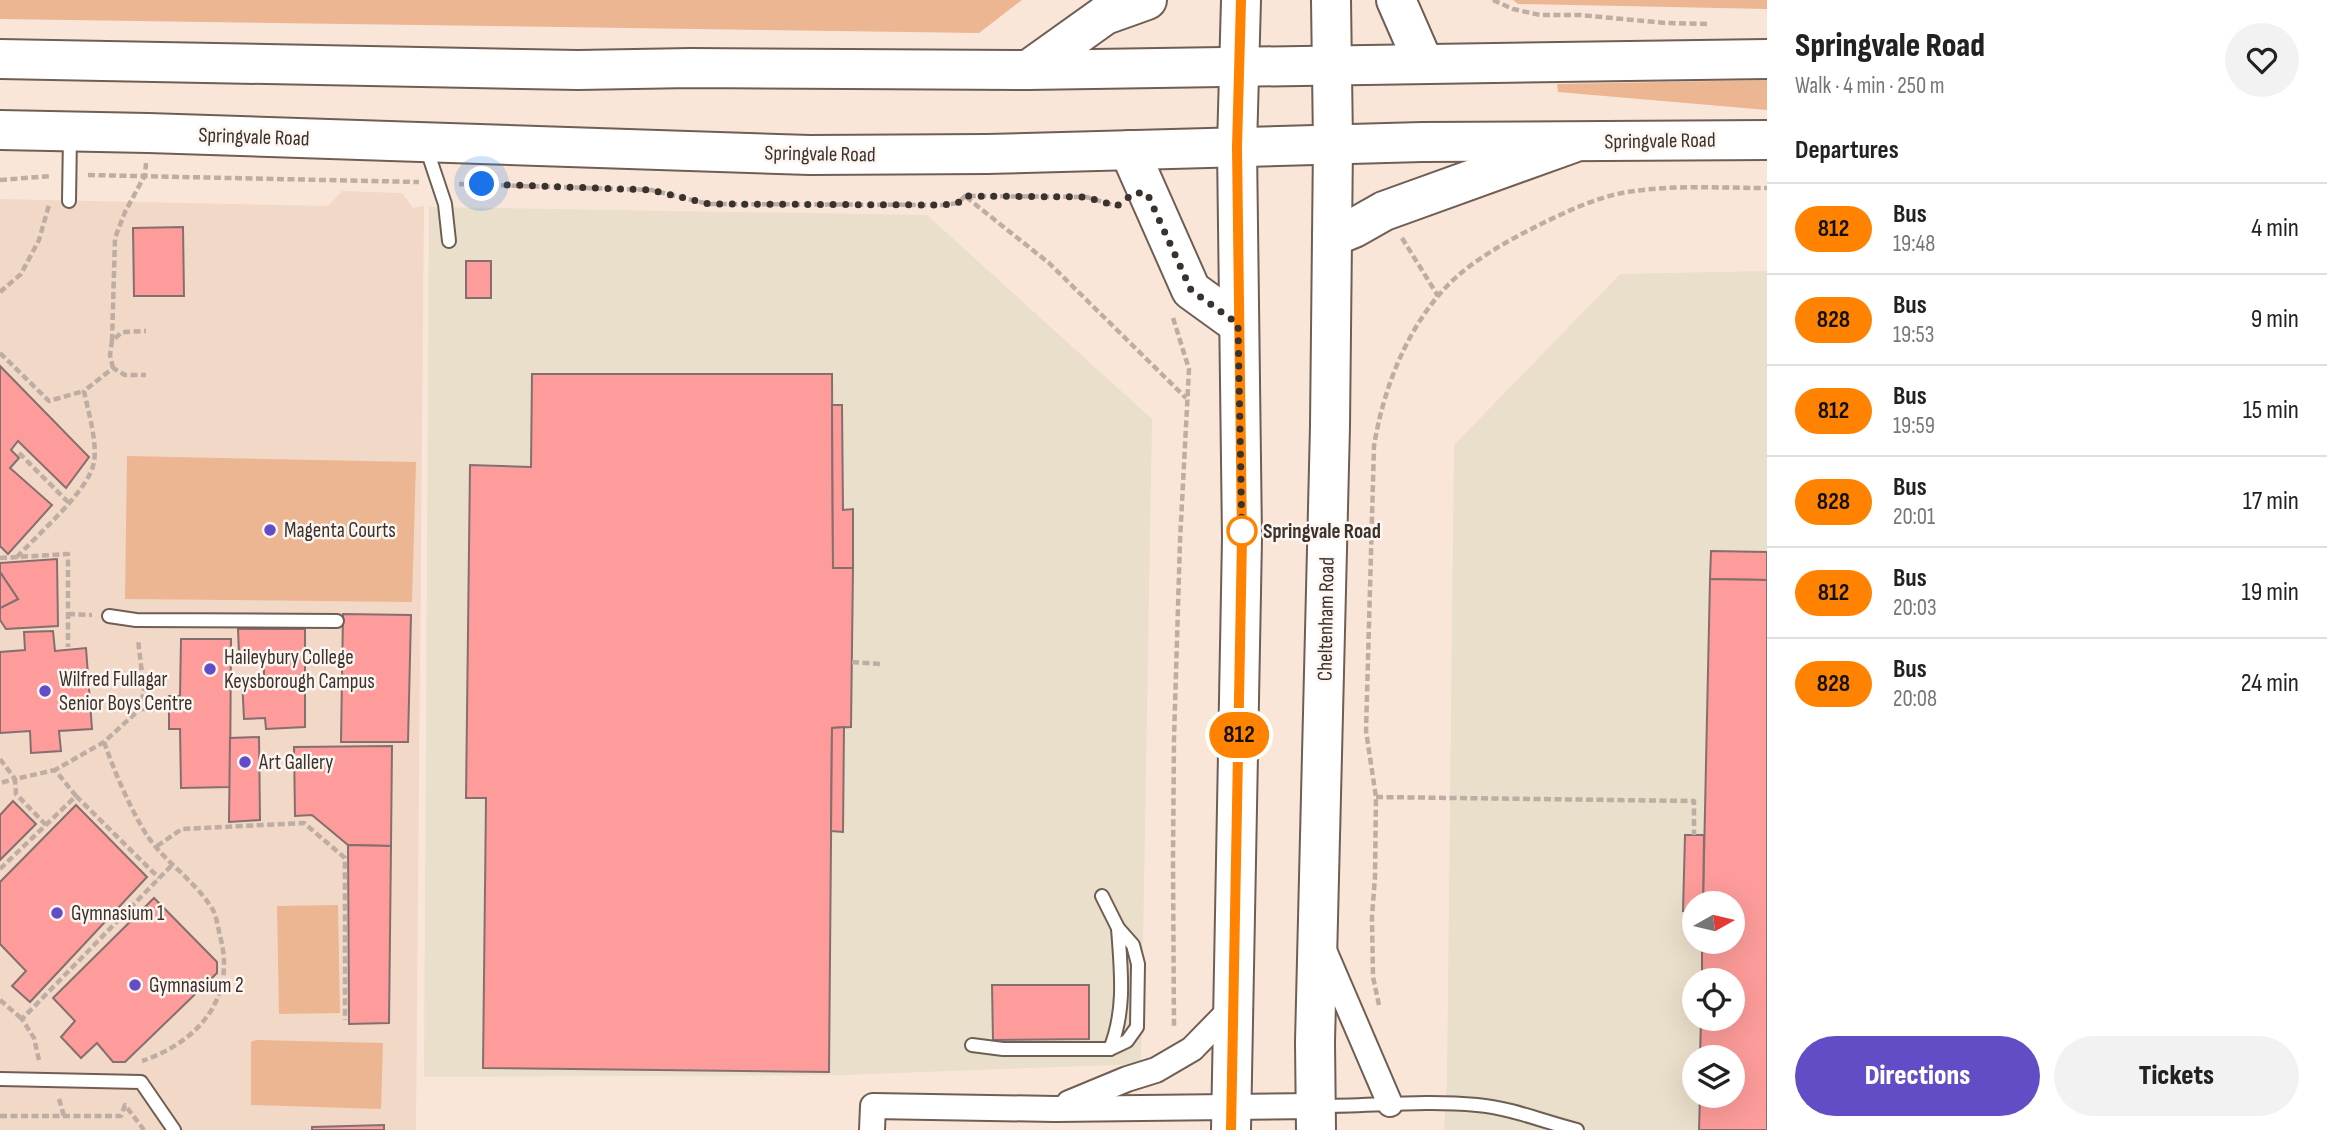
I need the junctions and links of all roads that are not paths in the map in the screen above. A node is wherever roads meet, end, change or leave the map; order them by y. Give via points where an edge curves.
1 (1147, 0) edge
2 (1241, 0) edge
3 (1331, 0) edge
4 (1396, 0) edge
5 (0, 59) edge
6 (1767, 59) edge
7 (1424, 64) junction
8 (1240, 66) junction
9 (1332, 66) junction
10 (1028, 70) junction
11 (0, 130) edge
12 (59, 131) junction
13 (1767, 140) edge
14 (1575, 142) junction
15 (425, 143) junction
16 (1332, 144) junction
17 (1237, 147) junction
18 (1129, 150) junction
19 (69, 201) dead end
20 (1332, 237) junction
21 (449, 241) dead end
22 (1238, 324) junction
23 (109, 617) dead end
24 (337, 621) dead end
25 (1102, 896) dead end
26 (1318, 937) junction
27 (1234, 1006) junction
28 (972, 1045) dead end
29 (0, 1079) edge
30 (1390, 1104) junction
31 (1055, 1109) junction
32 (873, 1118) edge
33 (1316, 1118) edge
34 (1232, 1119) edge
35 (174, 1130) edge
36 (1577, 1130) edge

1 - 10 main road via 1105,15
2 - 8 main road
3 - 9 main road, Cheltenham Road
4 - 7 main road
5 - 10 main road via 578,70
6 - 7 main road
7 - 9 main road
8 - 9 main road
8 - 10 main road
8 - 17 main road
9 - 16 main road, Cheltenham Road
11 - 12 main road, Springvale Road
12 - 15 main road, Springvale Road
12 - 19 lane via 70,175
13 - 14 main road, Springvale Road
14 - 16 main road, Springvale Road
14 - 20 main road via 1384,211
15 - 18 main road, Springvale Road via 810,155
15 - 21 lane via 445,204
16 - 17 main road, Springvale Road
16 - 20 main road, Cheltenham Road
17 - 18 main road, Springvale Road
17 - 22 main road
18 - 22 main road via 1129,205 1191,290
20 - 26 main road, Cheltenham Road
22 - 27 main road via 1242,538
23 - 24 lane
25 - 28 lane via 1118,928 1133,945 1138,964 1137,1027 1127,1041 1110,1049
26 - 30 street
26 - 33 main road, Cheltenham Road
27 - 31 street via 1192,1049 1156,1070
27 - 34 main road
29 - 35 lane via 141,1082
30 - 33 lane
30 - 36 lane via 1478,1105
31 - 32 street
31 - 34 street
33 - 34 street

